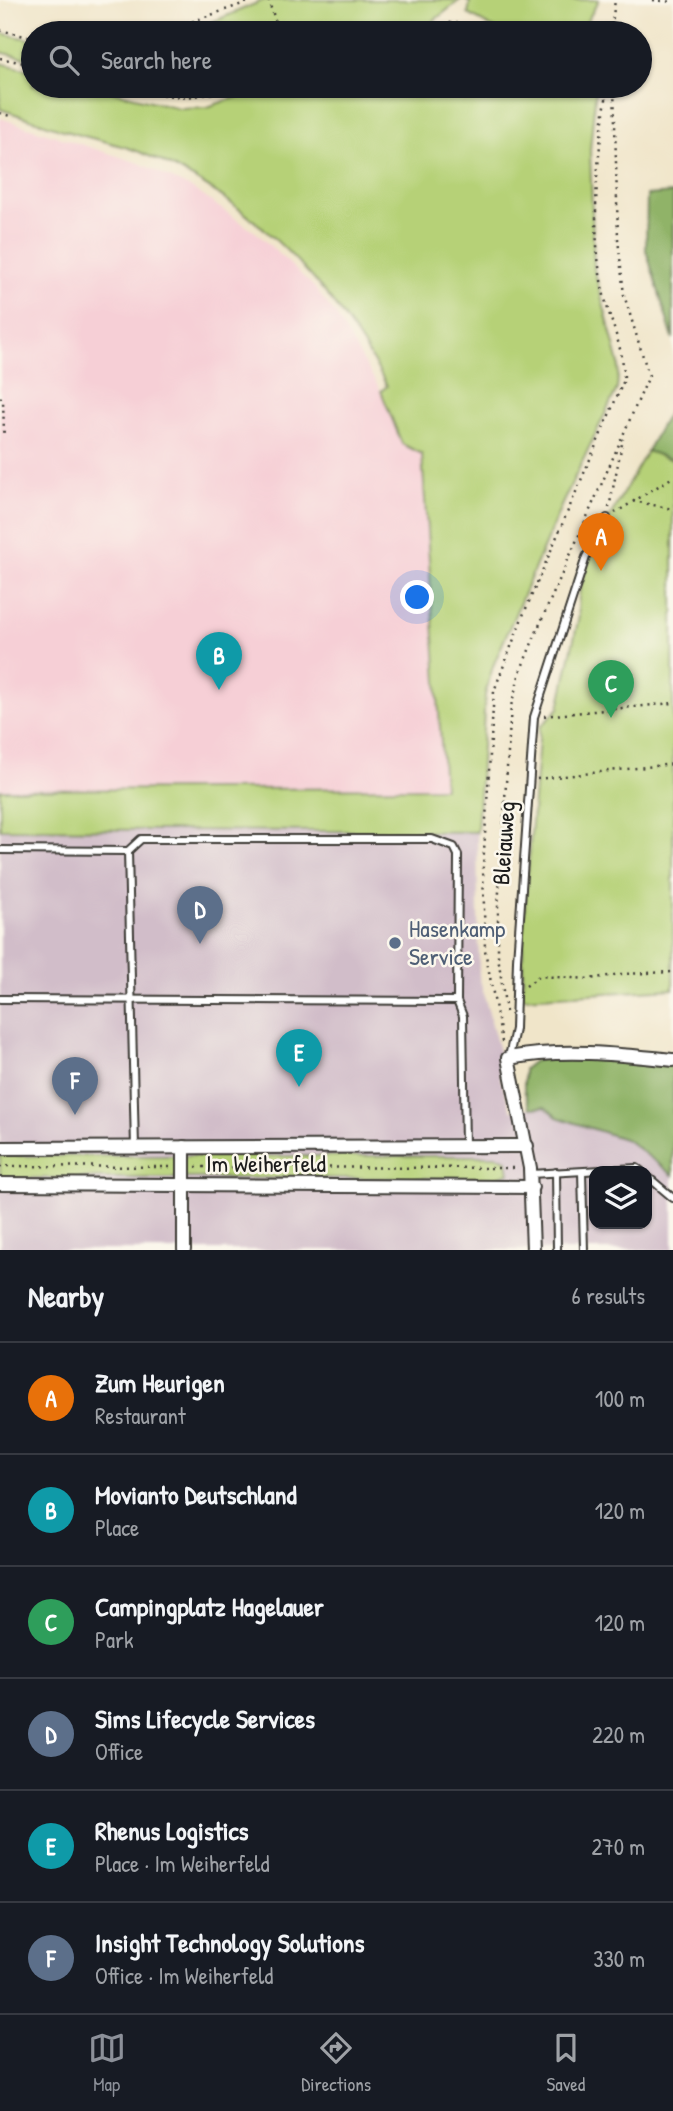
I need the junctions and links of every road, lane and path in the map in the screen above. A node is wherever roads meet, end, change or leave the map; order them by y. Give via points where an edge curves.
1 (254, 0) edge
2 (268, 0) edge
3 (615, 0) edge
4 (653, 0) edge
5 (673, 2) edge
6 (194, 21) edge
7 (276, 21) edge
8 (612, 21) edge
9 (0, 30) edge
10 (21, 35) edge
11 (0, 58) edge
12 (21, 62) edge
13 (175, 98) edge
14 (199, 98) edge
15 (606, 98) edge
16 (614, 98) edge
17 (0, 113) edge
18 (10, 116) dead end
19 (0, 397) edge
20 (4, 433) dead end
21 (624, 435) junction
22 (673, 477) edge
23 (633, 501) junction
24 (673, 509) edge
25 (607, 519) junction
26 (673, 703) edge
27 (534, 718) junction
28 (673, 764) edge
29 (530, 780) junction
30 (0, 850) edge
31 (128, 851) junction
32 (673, 972) edge
33 (0, 999) edge
34 (133, 999) junction
35 (516, 1000) junction
36 (457, 1001) junction
37 (506, 1023) dead end
38 (507, 1035) dead end
39 (508, 1059) junction
40 (673, 1060) edge
41 (527, 1146) junction
42 (184, 1147) junction
43 (465, 1147) junction
44 (0, 1148) edge
45 (135, 1148) junction
46 (156, 1156) dead end
47 (0, 1166) edge
48 (157, 1167) junction
49 (177, 1167) dead end
50 (193, 1167) dead end
51 (509, 1168) dead end
52 (589, 1171) edge
53 (556, 1172) junction
54 (582, 1172) junction
55 (158, 1178) dead end
56 (652, 1180) edge
57 (531, 1181) junction
58 (0, 1184) edge
59 (184, 1185) junction
60 (673, 1198) edge
61 (184, 1250) edge
62 (533, 1250) edge
63 (557, 1250) edge
64 (584, 1250) edge

1 - 6 path
2 - 7 path
3 - 8 path
4 - 5 path
9 - 10 path
11 - 12 path
13 - 14 path
15 - 39 path via 599,144 598,256 602,288 623,355 624,380 494,691 483,867 485,950
16 - 21 path via 624,295 649,376
17 - 18 path
19 - 20 path
21 - 25 path
21 - 37 path via 539,626 511,706 498,907
22 - 23 path
23 - 24 path
23 - 25 path
25 - 27 lane, Bleiauweg via 586,557
26 - 27 path
27 - 29 lane, Bleiauweg
28 - 29 path
29 - 35 lane, Bleiauweg
30 - 31 lane
31 - 34 lane
31 - 36 lane via 141,839 432,839 447,843 458,855
32 - 35 path via 590,979 538,976
33 - 34 lane
34 - 36 lane
34 - 45 lane
35 - 39 lane, Bleiauweg via 516,1029
36 - 43 lane via 463,1016
38 - 39 path
39 - 40 street via 544,1052 590,1052
39 - 41 street
41 - 43 street, Im Weiherfeld
41 - 57 street
42 - 43 street, Im Weiherfeld
42 - 45 street, Im Weiherfeld
42 - 59 street
44 - 45 street, Im Weiherfeld
46 - 48 path
47 - 48 path, Im Weiherfeld
48 - 49 path, Im Weiherfeld
48 - 55 path
50 - 51 path, Im Weiherfeld
52 - 54 lane
53 - 54 lane
53 - 57 lane
53 - 63 lane
54 - 64 lane
56 - 60 lane
57 - 59 street, Im Weiherfeld
57 - 62 street
58 - 59 street, Im Weiherfeld
59 - 61 street

